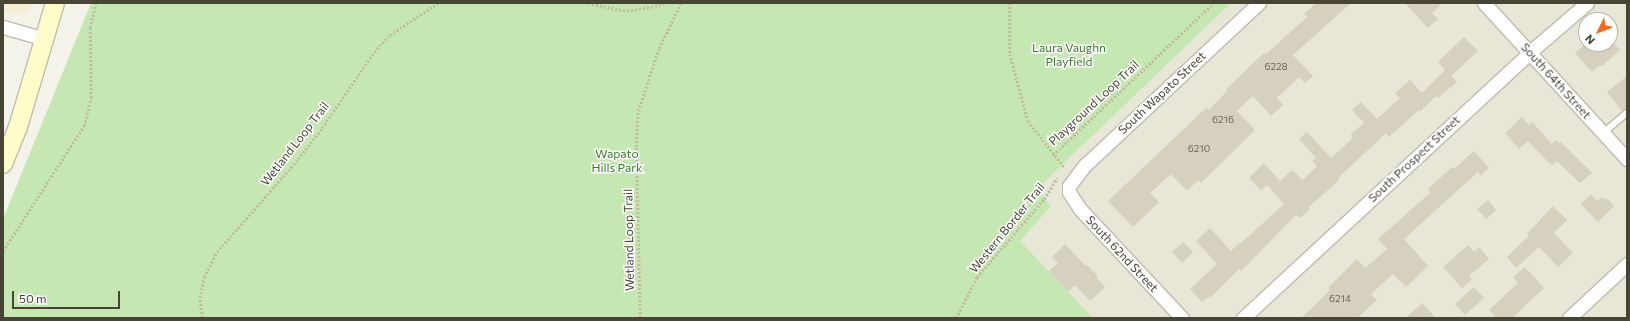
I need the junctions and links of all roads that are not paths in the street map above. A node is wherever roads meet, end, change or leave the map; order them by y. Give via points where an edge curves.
1 (56, 3) edge
2 (1259, 3) edge
3 (1484, 3) edge
4 (1587, 3) edge
5 (3, 27) edge
6 (45, 39) junction
7 (1530, 52) junction
8 (1627, 113) edge
9 (1603, 133) junction
10 (1627, 159) edge
11 (3, 164) edge
12 (1069, 186) joint
13 (1627, 264) edge
14 (1182, 318) edge
15 (1243, 318) edge
16 (1569, 318) edge

1 - 6 main road
2 - 12 street, South Wapato Street via 1085,165
3 - 7 street, South 64th Street
4 - 7 street, South Prospect Street
5 - 6 street
6 - 11 main road via 18,127
7 - 9 street, South 64th Street
7 - 15 street, South Prospect Street
8 - 9 lane
9 - 10 street, South 64th Street
12 - 14 street, South 62nd Street via 1069,192 1080,209
13 - 16 street

